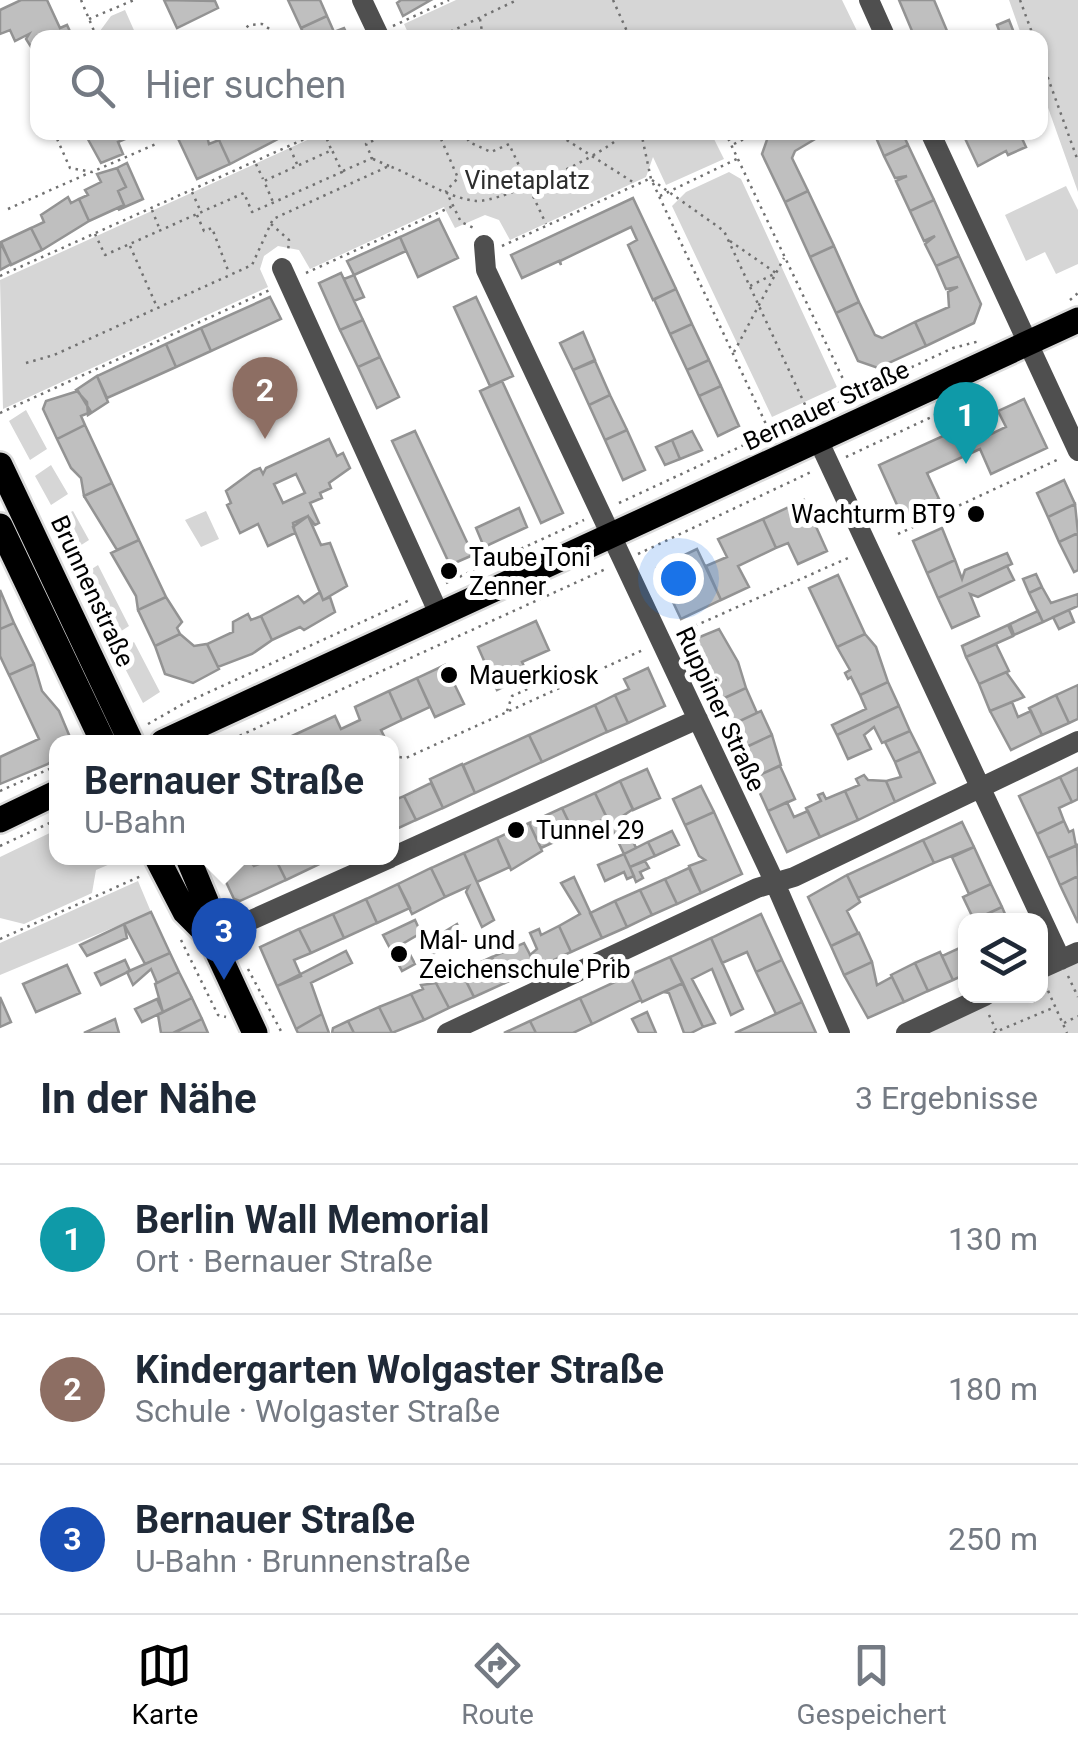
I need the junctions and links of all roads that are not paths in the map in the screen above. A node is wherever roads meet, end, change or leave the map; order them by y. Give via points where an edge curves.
1 (362, 0) edge
2 (869, 0) edge
3 (377, 30) edge
4 (882, 30) edge
5 (934, 140) edge
6 (482, 242) road end
7 (284, 275) road end
8 (1074, 310) edge
9 (1027, 344) junction
10 (821, 454) junction
11 (1069, 455) edge
12 (0, 465) edge
13 (32, 530) junction
14 (4, 534) edge
15 (612, 537) junction
16 (440, 616) junction
17 (698, 719) junction
18 (101, 735) edge
19 (146, 735) edge
20 (152, 735) edge
21 (1078, 742) edge
22 (980, 788) junction
23 (49, 796) edge
24 (0, 820) edge
25 (399, 853) edge
26 (191, 865) edge
27 (373, 865) edge
28 (149, 866) edge
29 (775, 883) junction
30 (210, 938) junction
31 (1068, 961) edge
32 (983, 1003) edge
33 (255, 1033) edge
34 (447, 1033) edge
35 (840, 1033) edge
36 (906, 1033) edge

1 - 3 street
2 - 4 street
5 - 9 street
6 - 15 street, Ruppiner Straße via 486,270
7 - 16 street
8 - 9 main road, Bernauer Straße
9 - 10 main road, Bernauer Straße via 863,421
9 - 11 street
10 - 15 main road, Bernauer Straße via 782,459
10 - 22 street
12 - 13 main road, Brunnenstraße
13 - 14 street
13 - 19 main road, Brunnenstraße
14 - 18 main road
15 - 16 main road, Bernauer Straße
15 - 17 street, Ruppiner Straße
16 - 20 main road, Bernauer Straße
17 - 25 street
17 - 29 street, Ruppiner Straße
21 - 22 street
22 - 29 street
22 - 31 street
23 - 24 main road
26 - 30 main road via 206,900
27 - 30 street
28 - 30 main road
29 - 34 street
29 - 35 street, Ruppiner Straße
30 - 33 main road
32 - 36 street

